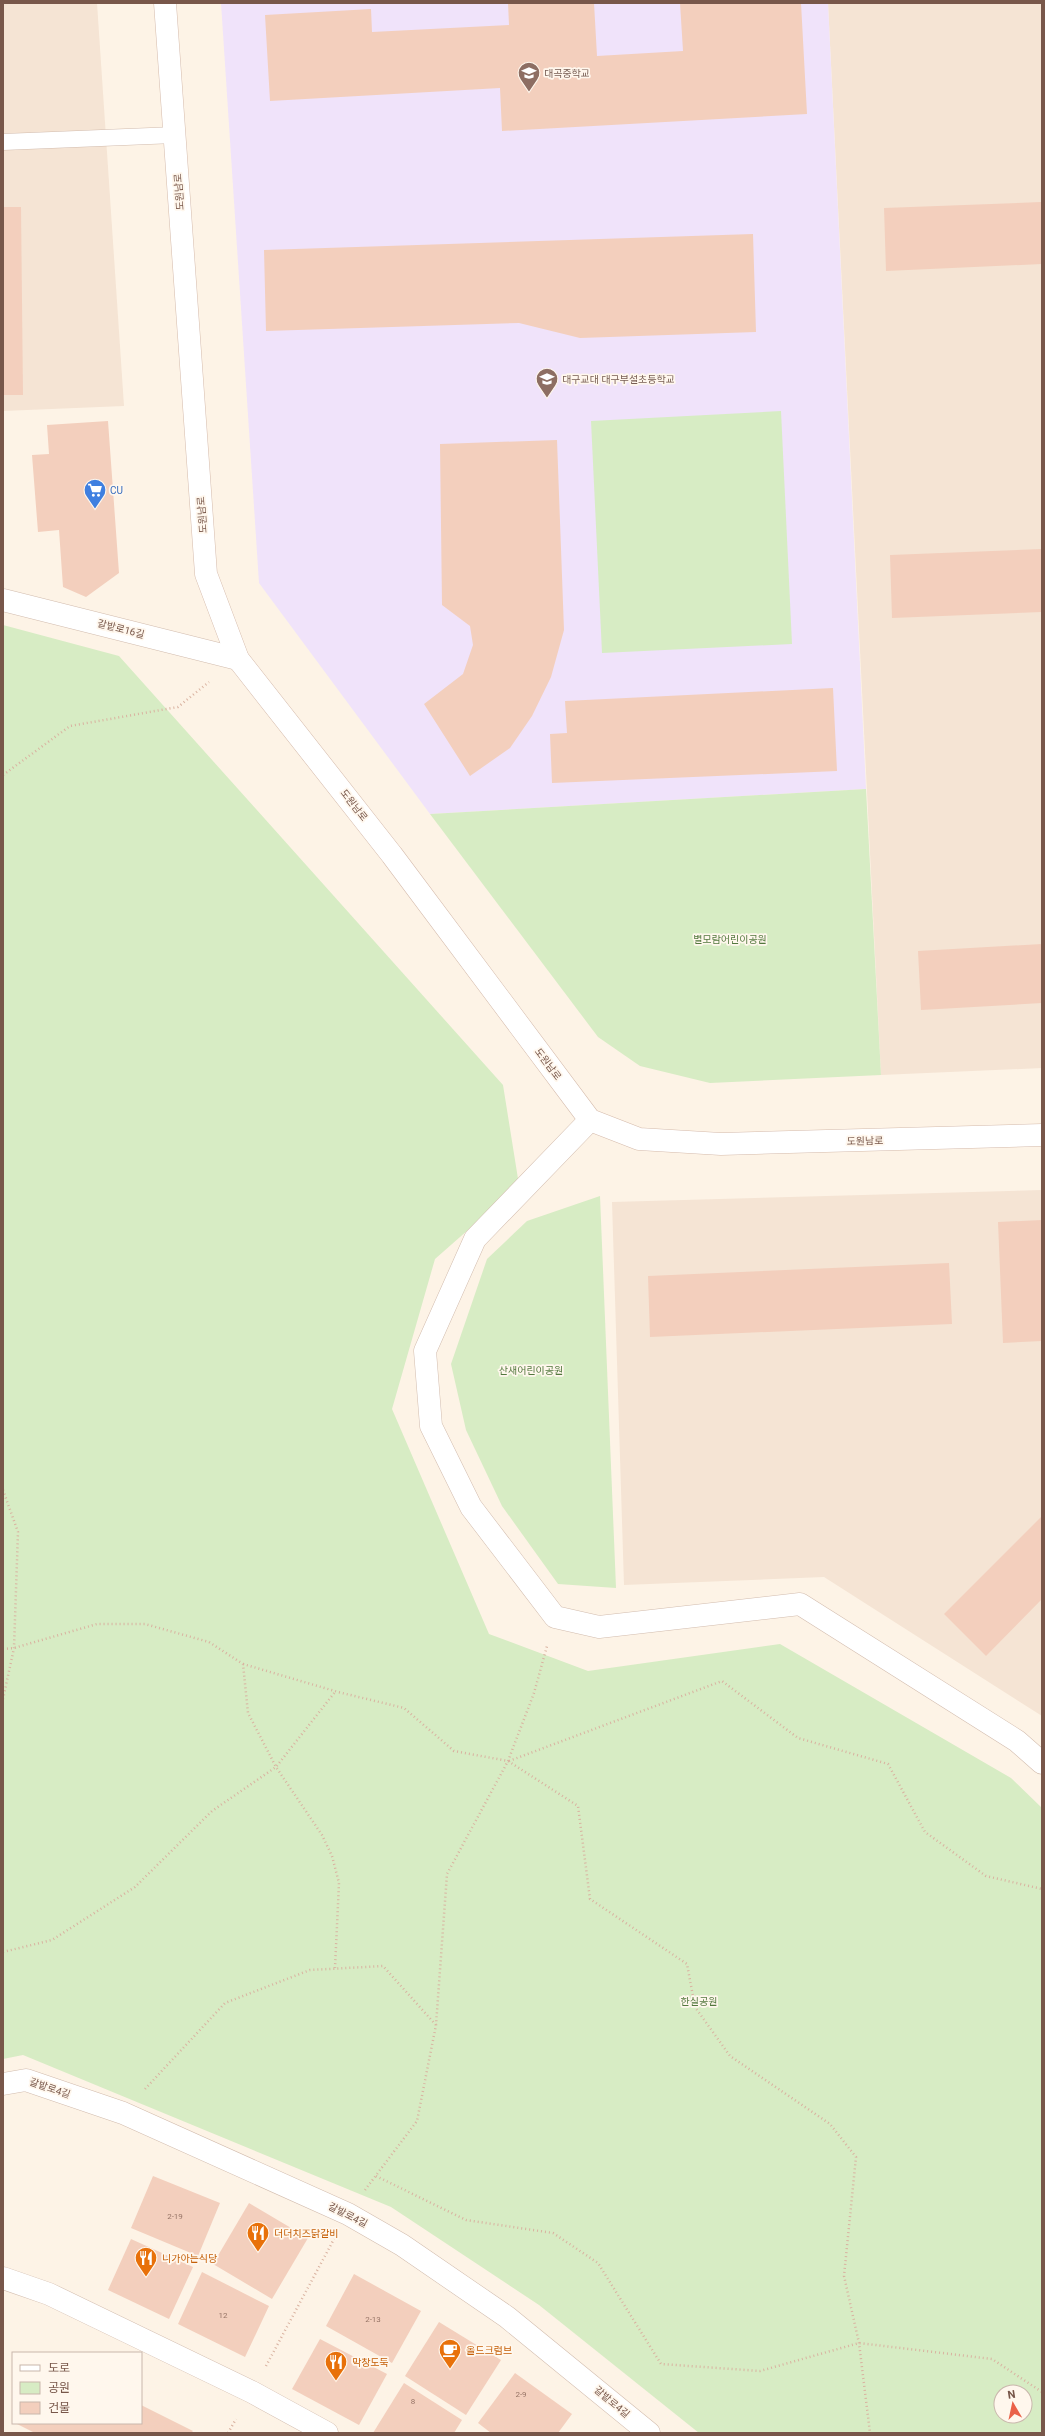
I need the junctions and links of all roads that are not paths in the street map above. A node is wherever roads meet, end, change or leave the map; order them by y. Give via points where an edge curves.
1 (165, 3) edge
2 (175, 135) junction
3 (3, 142) edge
4 (3, 600) edge
5 (238, 659) junction
6 (590, 1120) junction
7 (1042, 1135) edge
8 (1042, 1762) edge
9 (3, 2084) edge
10 (3, 2278) edge
11 (328, 2433) edge
12 (649, 2433) edge

1 - 2 street, 도원남로
2 - 3 lane
2 - 5 street, 도원남로 via 206,574
4 - 5 street, 갈밭로16길
5 - 6 street, 도원남로 via 392,855
6 - 7 street, 도원남로 via 640,1139 721,1144
6 - 8 street via 475,1239 425,1351 431,1426 471,1507 555,1617 598,1628 800,1604 1018,1741
9 - 12 street, 갈밭로4길 via 26,2080 123,2113 348,2214 402,2245 507,2317
10 - 11 street via 49,2294 252,2392

